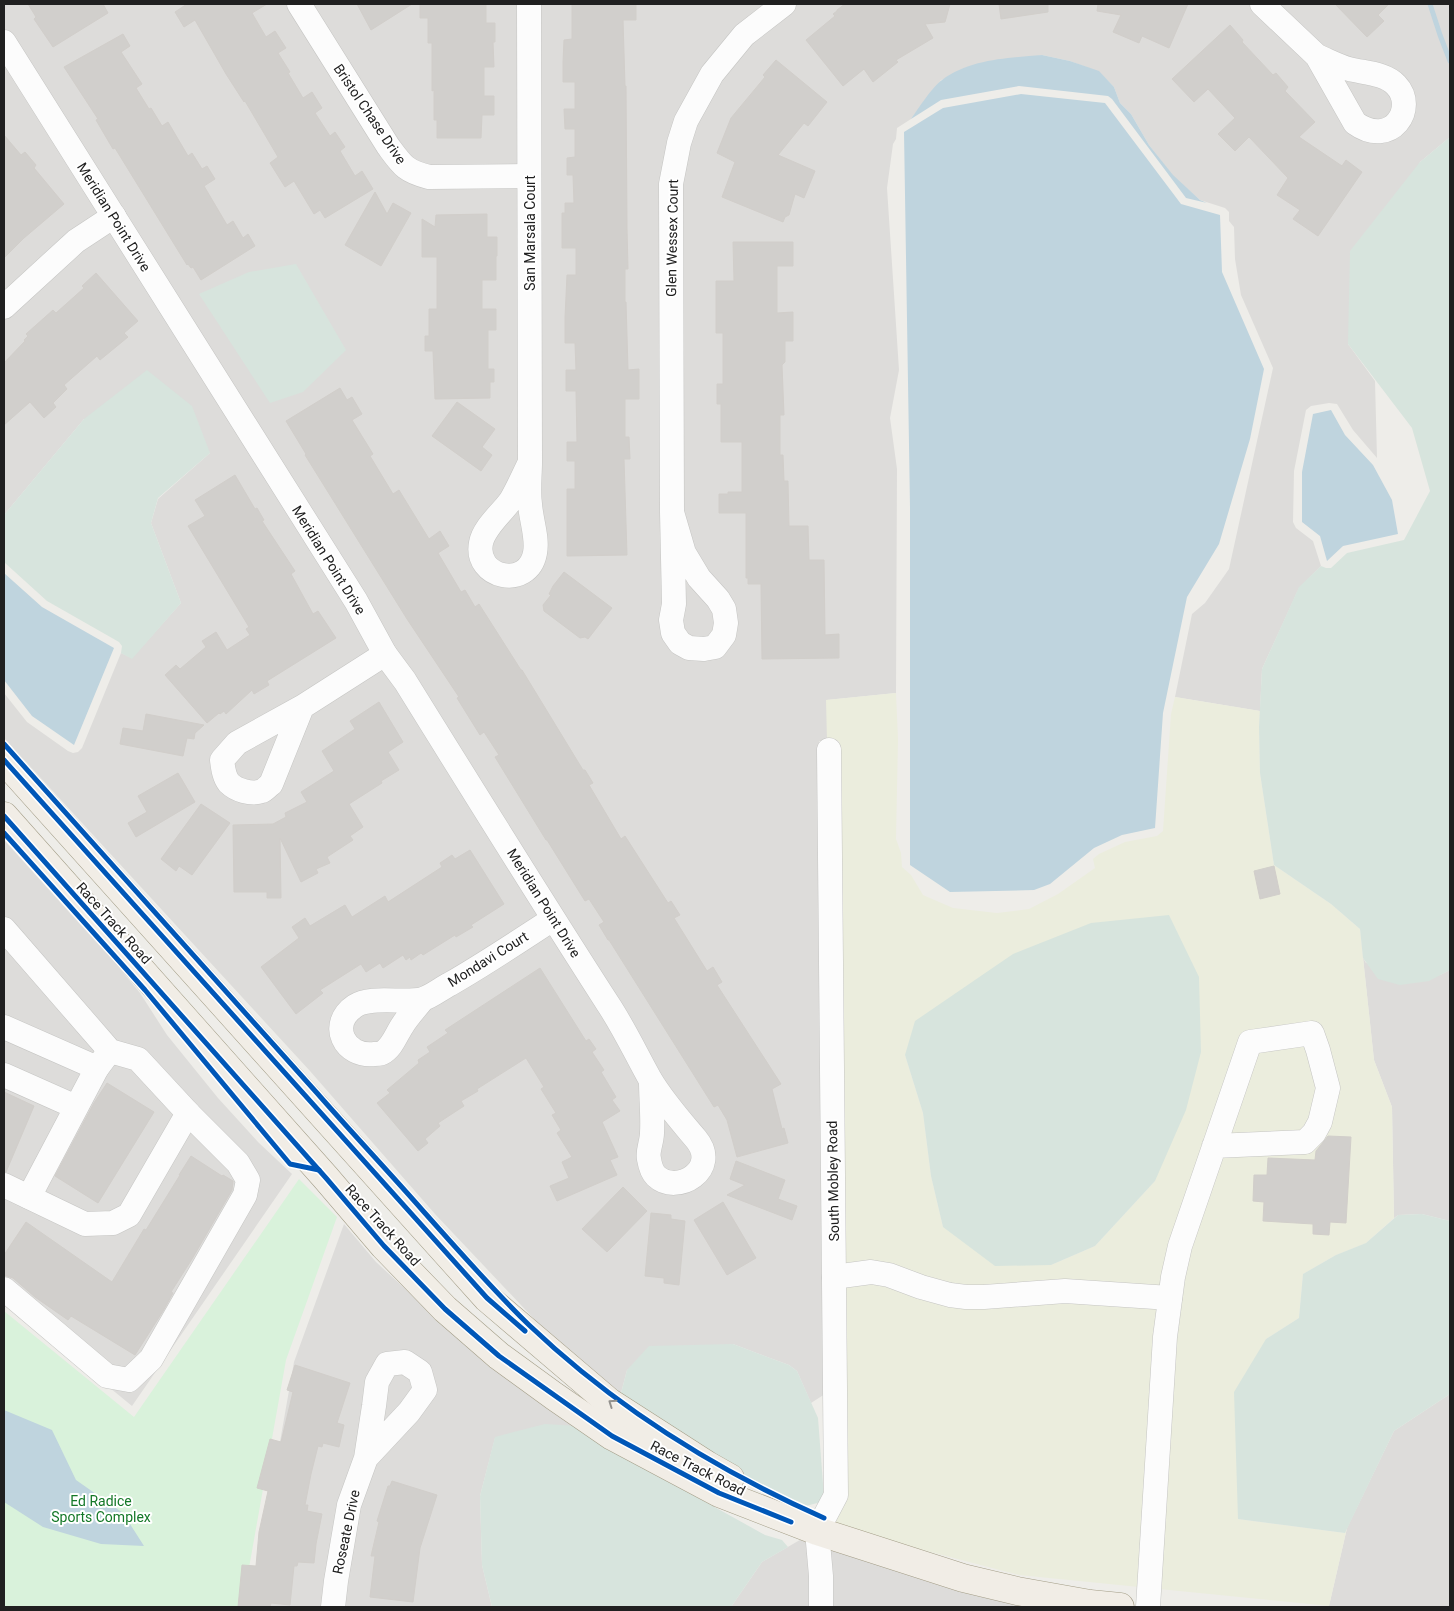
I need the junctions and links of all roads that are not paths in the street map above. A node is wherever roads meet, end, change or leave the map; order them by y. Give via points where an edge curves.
1 (299, 4) edge
2 (529, 4) edge
3 (784, 4) edge
4 (1262, 4) edge
5 (4, 42) edge
6 (1317, 56) dead end
7 (530, 176) junction
8 (114, 216) junction
9 (4, 308) edge
10 (530, 462) dead end
11 (672, 512) junction
12 (384, 654) junction
13 (302, 707) dead end
14 (829, 750) dead end
15 (4, 760) edge
16 (4, 782) edge
17 (4, 816) edge
18 (553, 918) junction
19 (4, 929) edge
20 (423, 999) dead end
21 (227, 1010) junction
22 (4, 1027) edge
23 (103, 1059) junction
24 (4, 1076) edge
25 (651, 1080) dead end
26 (76, 1107) junction
27 (188, 1113) junction
28 (1214, 1146) junction
29 (353, 1150) junction
30 (326, 1178) junction
31 (4, 1185) edge
32 (29, 1197) junction
33 (834, 1277) junction
34 (4, 1289) edge
35 (1170, 1298) junction
36 (366, 1458) dead end
37 (817, 1531) junction
38 (333, 1607) edge
39 (821, 1607) edge
40 (1120, 1607) edge
41 (1148, 1607) edge

1 - 7 street, Bristol Chase Drive via 403,166 429,177
2 - 7 street, San Marsala Court
3 - 11 street, Glen Wessex Court via 744,35 712,74 686,121 679,143 671,184
4 - 6 street
5 - 8 street, Meridian Point Drive
7 - 10 street, San Marsala Court
8 - 9 street via 76,241
8 - 12 street, Meridian Point Drive via 356,601
11 - 11 street, Glen Wessex Court via 674,604 671,620 674,633 680,643 689,648 715,647 724,635 724,609 699,578 684,552
12 - 13 street
12 - 18 street, Meridian Point Drive via 405,681
14 - 33 street, South Mobley Road
15 - 21 main road, Race Track Road
16 - 21 main road via 186,986
17 - 30 main road, Race Track Road
18 - 20 street, Mondavi Court
18 - 25 street, Meridian Point Drive via 623,1028
19 - 23 street
21 - 29 main road, Race Track Road
22 - 23 street
23 - 26 street
23 - 27 street via 138,1059
24 - 26 street
26 - 32 street
27 - 32 street via 129,1215 113,1222 85,1224
27 - 34 street via 238,1163 248,1180 245,1196 151,1359 130,1380 107,1376
28 - 28 street via 1250,1042 1312,1032 1328,1088 1314,1133 1305,1142
28 - 35 street via 1180,1246
29 - 30 main road
37 -> 29 main road, Race Track Road via 609,1402 487,1298
30 - 37 main road, Race Track Road via 384,1246 445,1309 546,1391 612,1436 719,1493
31 - 32 street
33 - 35 street via 871,1272 966,1297 1065,1291
33 - 37 street, South Mobley Road via 836,1495
35 - 41 street via 1164,1337
36 - 38 street, Roseate Drive via 349,1505
37 - 39 street
37 - 40 main road, Race Track Road via 963,1578 1017,1591

